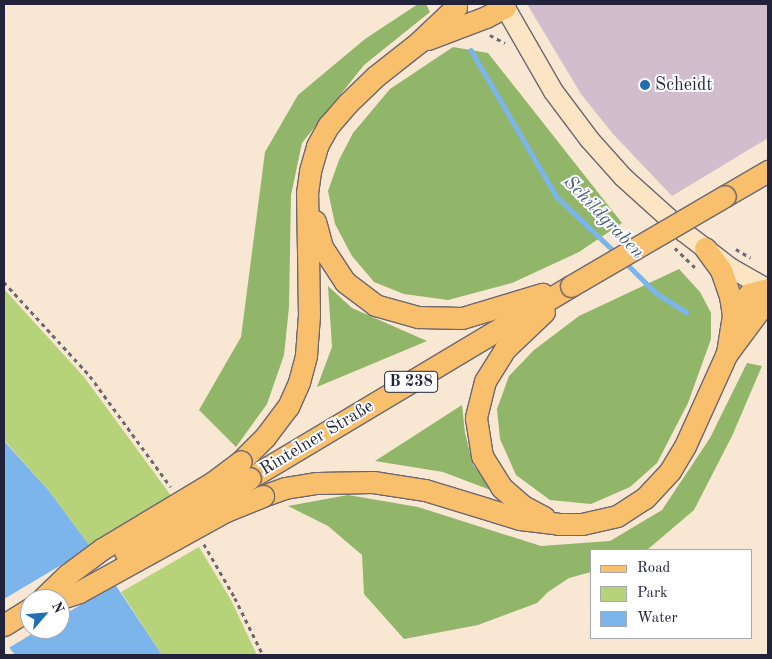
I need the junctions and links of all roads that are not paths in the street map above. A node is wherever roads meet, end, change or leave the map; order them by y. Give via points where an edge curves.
1 (458, 5) edge
2 (503, 5) edge
3 (419, 42) junction
4 (768, 171) edge
5 (307, 193) junction
6 (705, 248) junction
7 (571, 286) junction
8 (768, 290) edge
9 (733, 315) junction
10 (726, 355) junction
11 (246, 470) junction
12 (558, 524) junction
13 (52, 589) edge
14 (62, 589) edge
15 (70, 595) edge
16 (20, 615) edge
17 (4, 625) edge

1 - 3 main road, B 238
2 - 3 main road, B 238 via 486,17
2 - 6 main road via 553,90 590,139 652,204
3 - 5 main road, B 238 via 376,76 328,126 317,146
4 - 7 main road, Rintelner Straße / B 238, bridge
5 - 7 main road, B 238 via 322,247 345,282 375,305 418,317 462,318
5 - 11 main road, B 238 via 309,315 306,355 288,407
6 - 8 main road
6 - 9 main road, B 238 via 724,279
7 - 11 main road, Rintelner Straße / B 238
7 - 12 main road, B 238 via 505,349 485,381 476,418 482,456 501,487 523,506
8 - 9 main road, B 238 via 749,294
8 - 10 main road, B 238 via 763,305
9 - 10 main road, B 238
10 - 12 main road, B 238 via 685,446 657,487 617,516 582,524
11 - 13 main road, B 238, bridge via 212,483 102,549
11 - 14 main road, Rintelner Straße / B 238, bridge
12 - 15 main road, B 238, bridge via 520,519 425,490 373,482 317,483 285,488 226,511
16 - 17 main road

